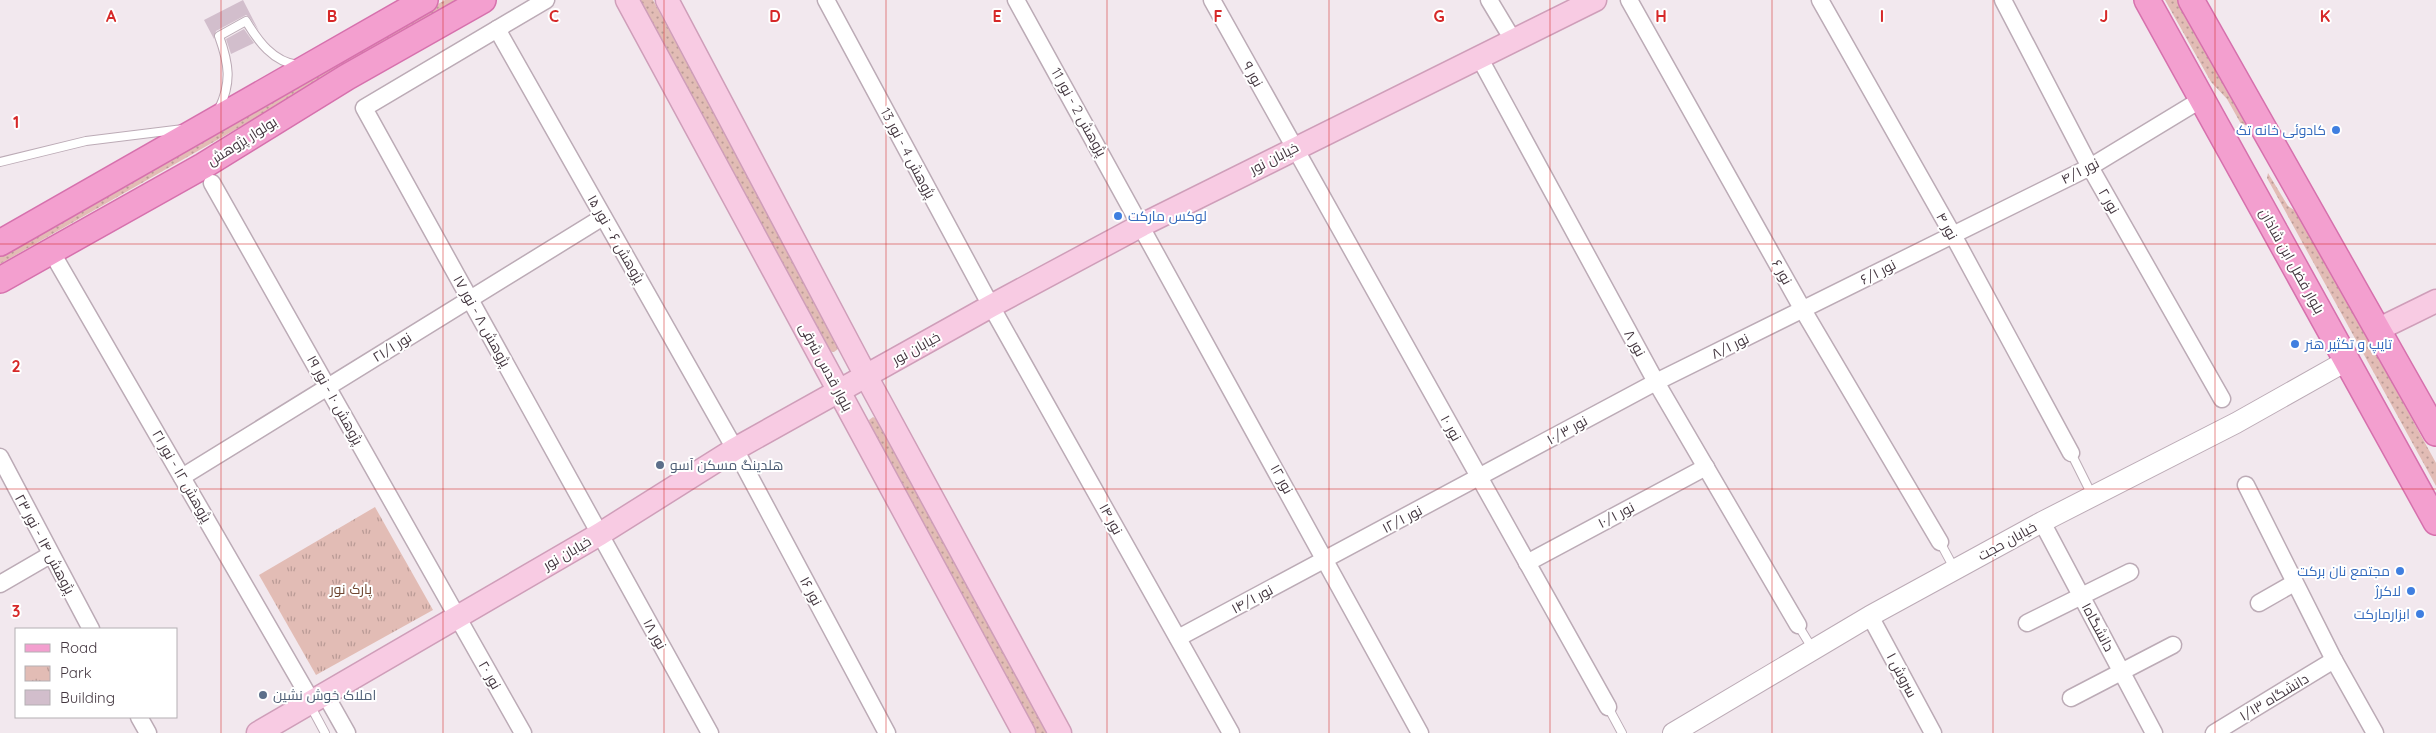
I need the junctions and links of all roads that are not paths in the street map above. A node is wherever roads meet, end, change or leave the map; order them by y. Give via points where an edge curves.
1 (425, 0) edge
2 (483, 0) edge
3 (546, 0) edge
4 (627, 0) edge
5 (666, 0) edge
6 (826, 0) edge
7 (1016, 0) edge
8 (1212, 0) edge
9 (1489, 0) edge
10 (1595, 0) edge
11 (1629, 0) edge
12 (1820, 0) edge
13 (2003, 0) edge
14 (2147, 0) edge
15 (2199, 3) edge
16 (497, 30) junction
17 (1513, 40) junction
18 (1479, 57) junction
19 (310, 67) junction
20 (2202, 99) junction
21 (207, 125) junction
22 (1294, 148) junction
23 (2276, 149) junction
24 (0, 162) edge
25 (2090, 167) junction
26 (2243, 172) junction
27 (212, 183) dead end
28 (603, 217) junction
29 (1142, 225) junction
30 (1953, 235) junction
31 (0, 243) edge
32 (51, 251) junction
33 (0, 280) edge
34 (470, 299) junction
35 (2436, 301) edge
36 (991, 306) junction
37 (1803, 310) junction
38 (2379, 330) junction
39 (2348, 360) junction
40 (866, 376) junction
41 (1656, 382) junction
42 (327, 387) junction
43 (838, 390) junction
44 (2222, 399) dead end
45 (2436, 433) edge
46 (735, 448) junction
47 (2071, 453) joint
48 (0, 457) edge
49 (1706, 467) junction
50 (182, 477) junction
51 (1479, 478) junction
52 (2246, 485) dead end
53 (2093, 496) junction
54 (2042, 522) junction
55 (2436, 522) edge
56 (600, 534) junction
57 (1940, 542) joint
58 (50, 555) junction
59 (1326, 559) junction
60 (1527, 563) junction
61 (1955, 570) junction
62 (2130, 572) dead end
63 (2294, 583) junction
64 (0, 584) edge
65 (2081, 597) junction
66 (2259, 603) dead end
67 (1870, 616) junction
68 (457, 617) junction
69 (2027, 623) dead end
70 (1798, 626) joint
71 (90, 628) edge
72 (1178, 638) junction
73 (2173, 645) dead end
74 (1813, 650) junction
75 (2334, 660) junction
76 (2121, 671) junction
77 (2070, 698) dead end
78 (315, 700) junction
79 (1608, 708) joint
80 (140, 718) edge
81 (1679, 731) edge
82 (148, 733) edge
83 (258, 733) edge
84 (324, 733) edge
85 (347, 733) edge
86 (523, 733) edge
87 (710, 733) edge
88 (887, 733) edge
89 (1024, 733) edge
90 (1060, 733) edge
91 (1231, 733) edge
92 (1420, 733) edge
93 (1622, 733) edge
94 (1933, 733) edge
95 (2154, 733) edge
96 (2214, 733) edge
97 (2375, 733) edge

1 - 19 main road
2 - 32 main road, بولوار پژوهش via 347,77 203,166
3 - 16 street
4 - 43 main road, بلوار قدس شرقی
5 - 40 main road
6 - 36 street, پژوهش 4 - نور 13
7 - 29 street, پژوهش 2 - نور 11
8 - 22 street, نور ۹
9 - 17 street
10 - 17 main road, خیابان نور
11 - 37 street, نور ۶
12 - 30 street, نور ۴
13 - 25 street, نور ۲
14 - 20 main road, بلوار فضل ابن شاذان
15 - 23 main road
16 - 28 street, پژوهش ۶ - نور ۱۵
16 - 34 street, پژوهش ۸ - نور ۱۷ via 364,108
17 - 18 main road, خیابان نور
18 - 22 main road, خیابان نور
18 - 41 street, نور ۸
19 - 21 main road
19 - 21 lane via 294,65 269,51 259,43 246,22 219,36 228,60 226,94
20 - 25 street, نور ۴/۱
20 - 26 main road, بلوار فضل ابن شاذان
21 - 24 lane via 86,141
21 - 31 main road
22 - 29 main road, خیابان نور
22 - 51 street, نور ۱۰
23 - 26 main road
23 - 38 main road
25 - 30 street, نور ۴/۱
25 - 44 street, نور ۲
26 - 39 main road, بلوار فضل ابن شاذان
27 - 42 street, پژوهش ۱۰ - نور ۱۹
28 - 34 street, نور ۲۱/۱
28 - 46 street, پژوهش ۶ - نور ۱۵
29 - 36 main road, خیابان نور
29 - 59 street, نور ۱۲
30 - 37 street, نور ۶/۱
30 - 47 street, نور ۴
32 - 33 main road, بولوار پژوهش
32 - 50 street, پژوهش ۱۲ - نور ۲۱
34 - 42 street, نور ۲۱/۱
34 - 56 street, پژوهش ۸ - نور ۱۷
35 - 38 main road
36 - 40 main road, خیابان نور
36 - 72 street, نور ۱۴
37 - 41 street, نور ۸/۱
37 - 57 street, نور ۶
38 - 45 main road
39 - 53 street, خیابان حجت via 2230,426
39 - 55 main road, بلوار فضل ابن شاذان
40 - 43 main road, خیابان نور
40 - 90 main road
41 - 49 street, نور ۸
41 - 51 street, نور ۱۰/۳
42 - 50 street, نور ۲۱/۱
42 - 68 street, پژوهش ۱۰ - نور ۱۹
43 - 46 main road, خیابان نور
43 - 89 main road, بلوار قدس شرقی
46 - 56 main road, خیابان نور
46 - 88 street, نور ۱۶
47 - 53 lane
48 - 58 street, پژوهش ۱۴ - نور ۲۳
49 - 60 street, نور ۱۰/۱
49 - 70 street, نور ۸
50 - 78 street, پژوهش ۱۲ - نور ۲۱
51 - 59 street, نور ۱۲/۱
51 - 60 street, نور ۱۰
52 - 63 street
53 - 54 street, خیابان حجت
54 - 61 street, خیابان حجت
54 - 65 street, دانشگاه۱
56 - 68 main road, خیابان نور
56 - 87 street, نور ۱۸
57 - 61 lane
58 - 64 street
58 - 71 street, پژوهش ۱۴ - نور ۲۳
59 - 72 street, نور ۱۴/۱
59 - 92 street, نور ۱۲
60 - 79 street, نور ۱۰
61 - 67 street, خیابان حجت
62 - 65 street
63 - 66 street
63 - 75 street
65 - 69 street
65 - 76 street, دانشگاه۱
67 - 74 street, خیابان حجت
67 - 94 street, سروش ۱
68 - 78 main road, خیابان نور
68 - 86 street, نور ۲۰
70 - 74 lane
72 - 91 street, نور ۱۴
73 - 76 street
74 - 81 street, خیابان حجت
75 - 96 street, دانشگاه ۱/۱۳
75 - 97 street
76 - 77 street
76 - 95 street, دانشگاه۱
78 - 83 main road, خیابان نور
78 - 84 lane
78 - 85 street, پژوهش ۱۲ - نور ۲۱
79 - 93 lane
80 - 82 street

